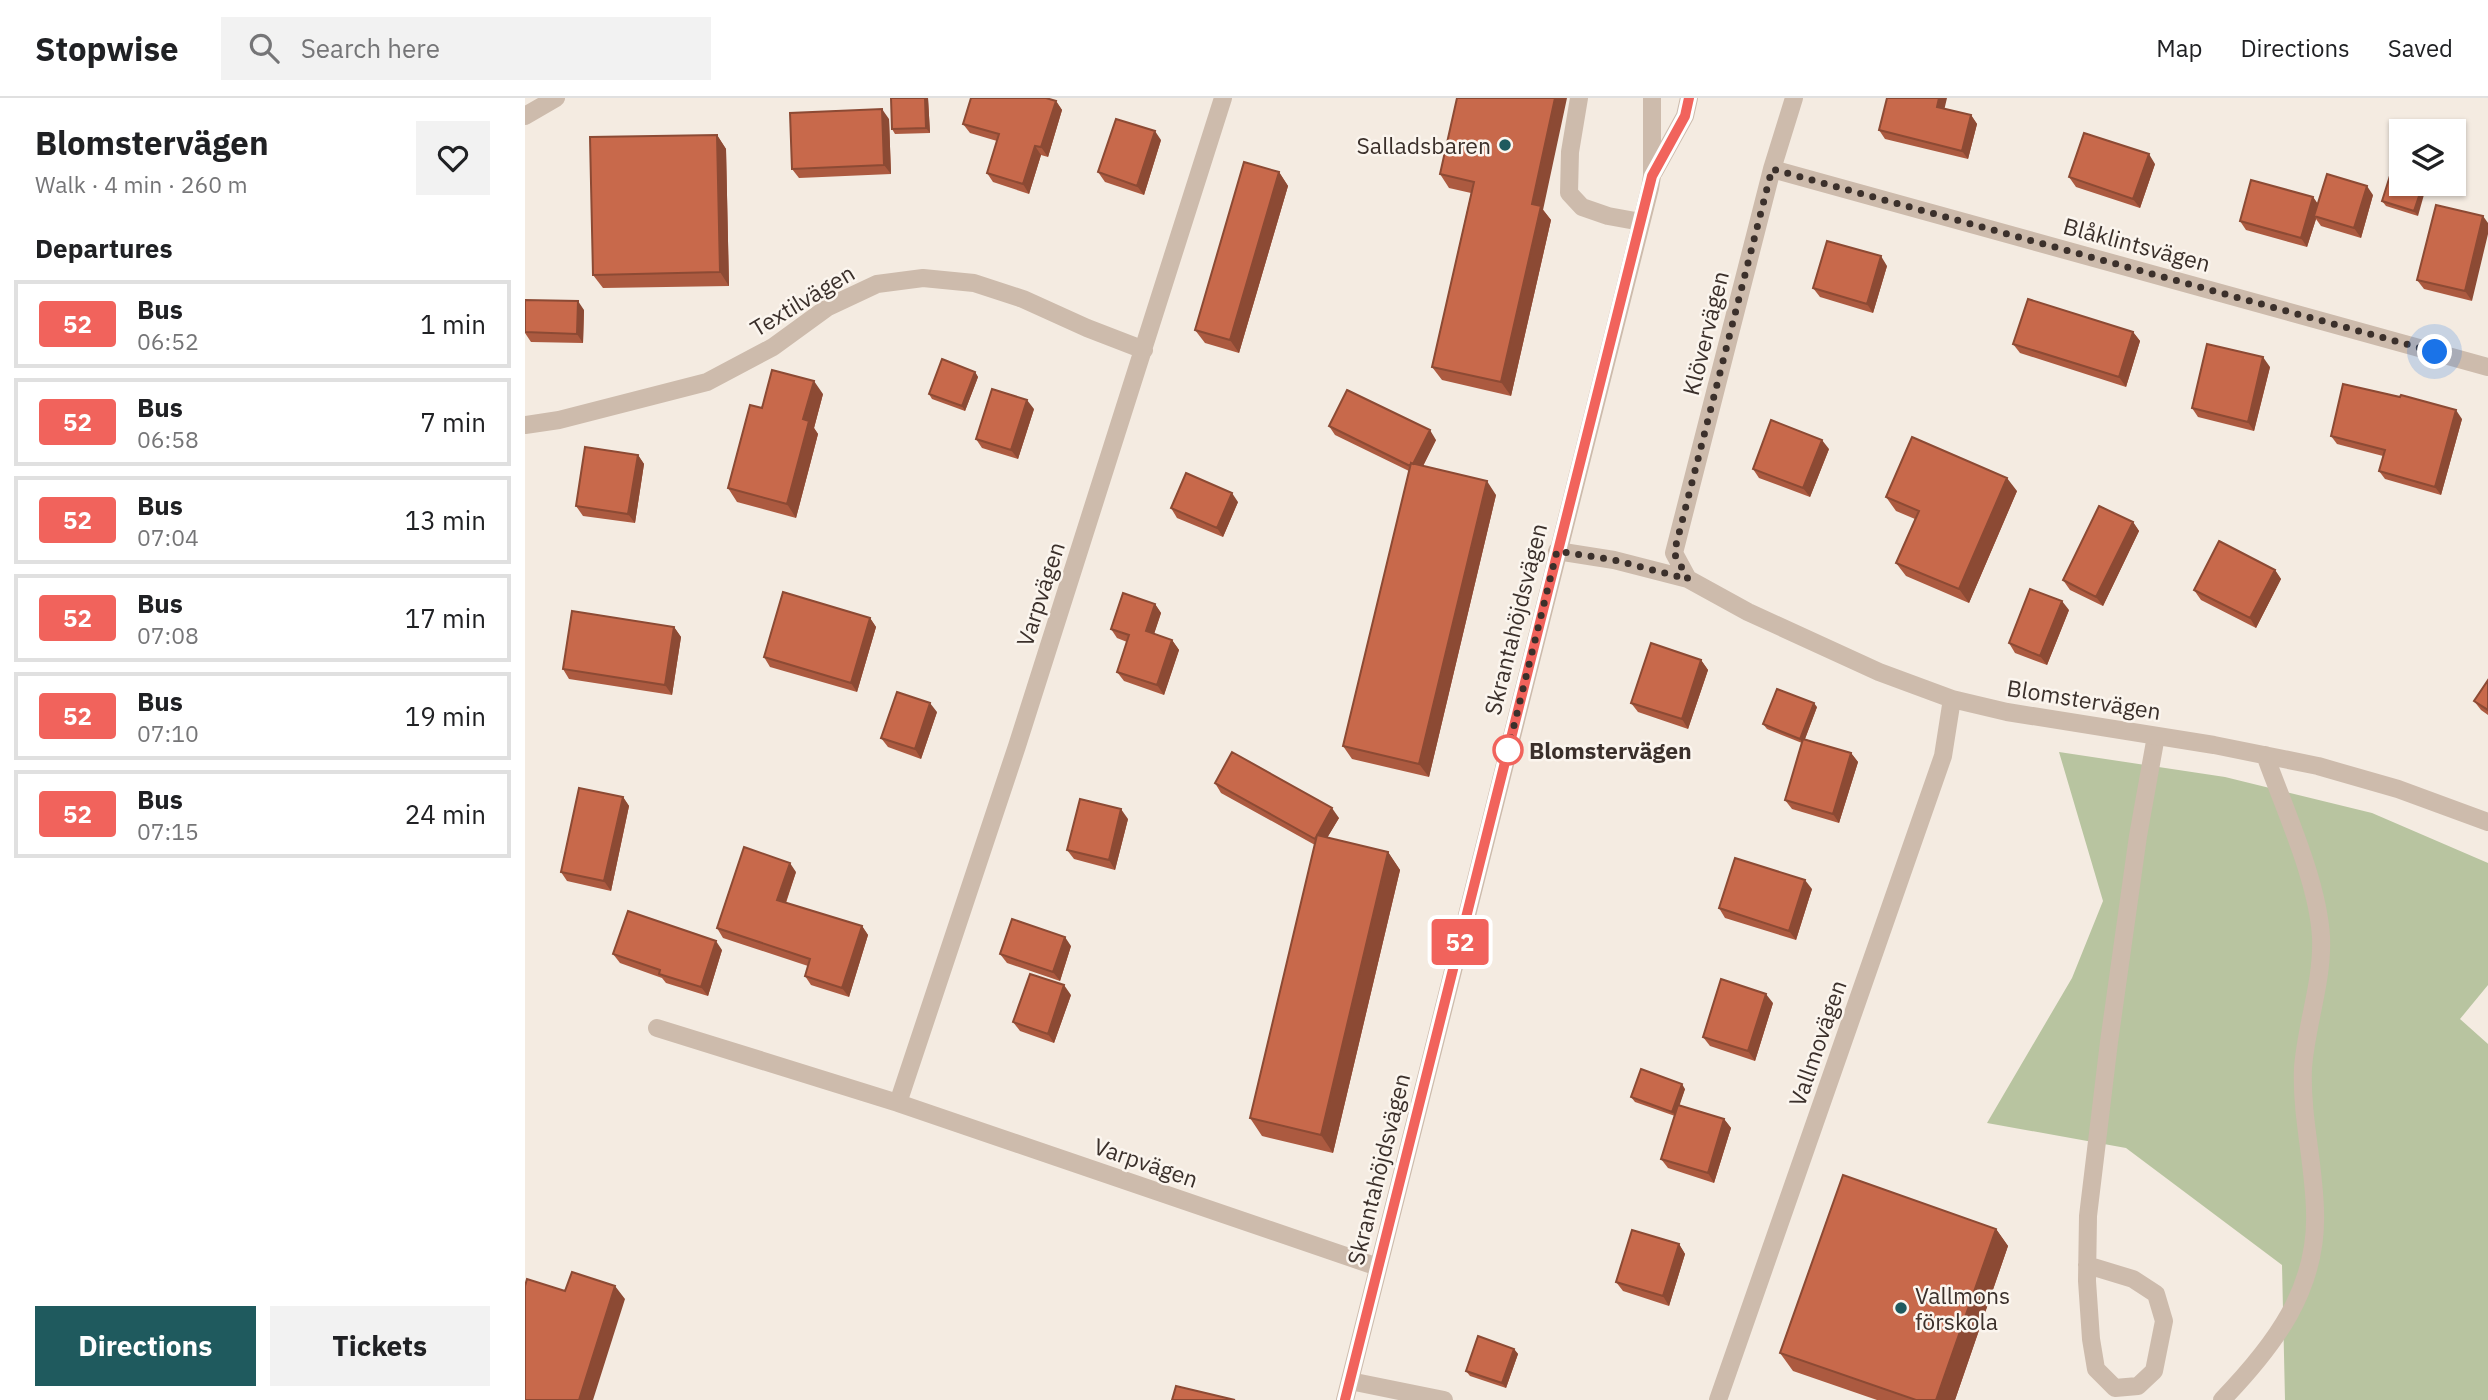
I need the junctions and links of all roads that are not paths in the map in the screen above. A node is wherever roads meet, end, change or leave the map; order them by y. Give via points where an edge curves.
1 (557, 98) edge
2 (1223, 98) edge
3 (1579, 98) edge
4 (1652, 98) edge
5 (1689, 98) edge
6 (1794, 98) edge
7 (525, 116) edge
8 (1772, 169) junction
9 (1652, 176) junction
10 (1641, 222) junction
11 (1144, 350) junction
12 (2488, 367) edge
13 (525, 425) edge
14 (1557, 551) junction
15 (1688, 579) junction
16 (1952, 699) junction
17 (2156, 736) junction
18 (2265, 755) junction
19 (2488, 822) edge
20 (657, 1028) dead end
21 (898, 1102) junction
22 (2087, 1265) junction
23 (1378, 1267) junction
24 (1350, 1381) junction
25 (1345, 1400) edge
26 (1444, 1400) edge
27 (1718, 1400) edge
28 (2222, 1400) edge

1 - 7 street
2 - 11 street, Varpvägen
3 - 10 street via 1569,193 1582,207
4 - 9 street, Skrantahöjdsvägen
5 - 9 street, Skrantahöjdsvägen via 1685,116
6 - 8 street, Klövervägen
8 - 12 street, Blåklintsvägen
8 - 15 street, Klövervägen via 1674,553
9 - 10 street, Skrantahöjdsvägen
10 - 14 street, Skrantahöjdsvägen
11 - 13 street, Textilvägen via 974,283 923,278 888,282 828,307 773,346 707,382
11 - 21 street, Varpvägen
14 - 15 street, Blomstervägen
14 - 23 street, Skrantahöjdsvägen
15 - 16 street, Blomstervägen via 1879,672
16 - 17 street, Blomstervägen
16 - 27 street, Vallmovägen via 1943,756
17 - 18 street, Blomstervägen
17 - 22 street via 2109,1042 2088,1216
18 - 19 street, Blomstervägen via 2398,789
18 - 28 street via 2310,881 2321,939 2303,1068 2315,1212 2311,1259 2301,1294 2265,1352
20 - 21 street, Varpvägen
21 - 23 street, Varpvägen
22 - 22 street via 2096,1369 2115,1388 2138,1386 2154,1371 2164,1321 2156,1294 2133,1279
23 - 24 street, Skrantahöjdsvägen
24 - 25 street, Skrantahöjdsvägen
24 - 26 street

